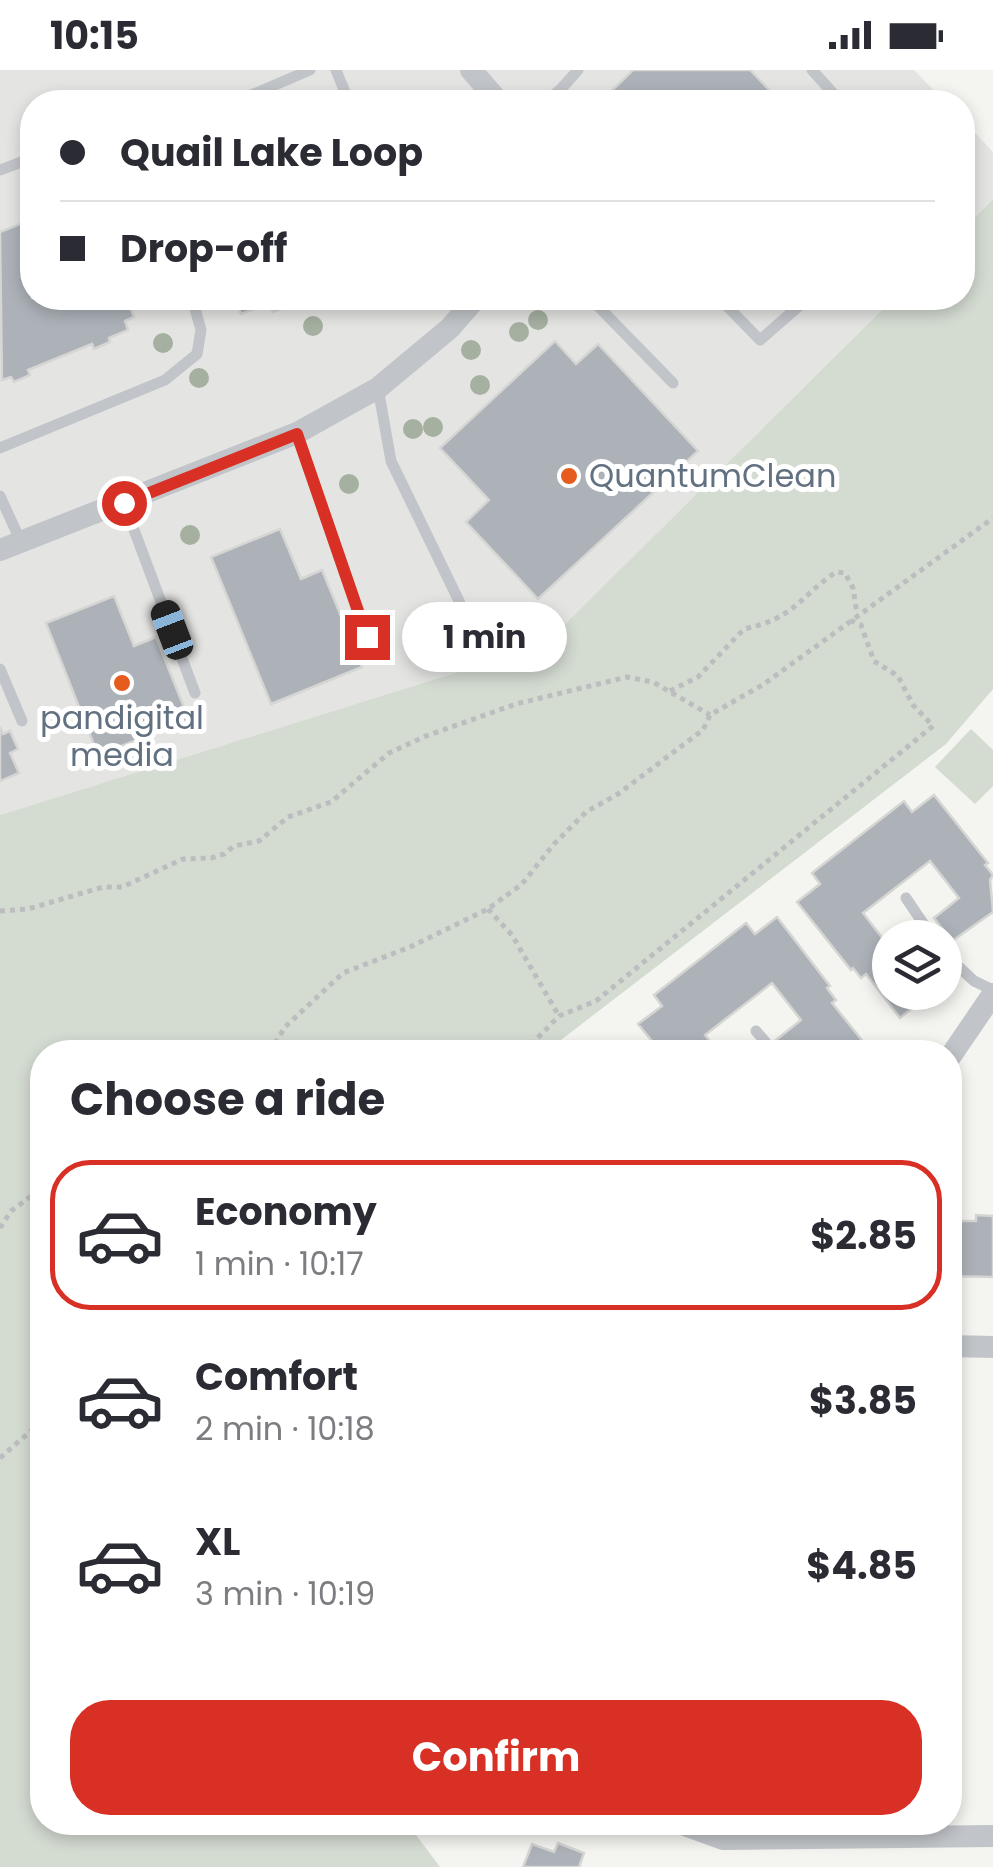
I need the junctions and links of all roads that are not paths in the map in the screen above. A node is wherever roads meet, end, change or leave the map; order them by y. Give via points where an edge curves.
1 (310, 70) edge
2 (471, 70) edge
3 (578, 70) edge
4 (812, 70) edge
5 (561, 89) edge
6 (262, 90) edge
7 (488, 90) edge
8 (830, 90) edge
9 (196, 310) edge
10 (466, 310) edge
11 (602, 310) edge
12 (731, 310) edge
13 (794, 310) edge
14 (672, 383) dead end
15 (378, 388) junction
16 (297, 434) junction
17 (0, 448) edge
18 (0, 496) edge
19 (124, 503) junction
20 (10, 546) edge
21 (460, 603) dead end
22 (367, 637) dead end
23 (0, 669) edge
24 (195, 693) dead end
25 (22, 722) dead end
26 (906, 898) dead end
27 (921, 920) edge
28 (962, 970) edge
29 (993, 992) edge
30 (756, 1031) dead end
31 (764, 1040) edge
32 (961, 1040) edge
33 (962, 1347) edge
34 (993, 1348) edge
35 (712, 1835) edge
36 (993, 1836) edge

1 - 6 lane
2 - 7 street
3 - 5 lane
4 - 8 lane
9 - 17 lane via 202,330 197,354 165,380
10 - 15 street
11 - 14 lane
12 - 13 lane via 760,340
15 - 16 street
15 - 21 lane via 391,462
16 - 19 street
16 - 22 lane
18 - 20 lane
19 - 20 street
19 - 24 lane
23 - 25 lane
26 - 27 lane
28 - 29 lane
29 - 32 street
30 - 31 lane
33 - 34 street
35 - 36 street

